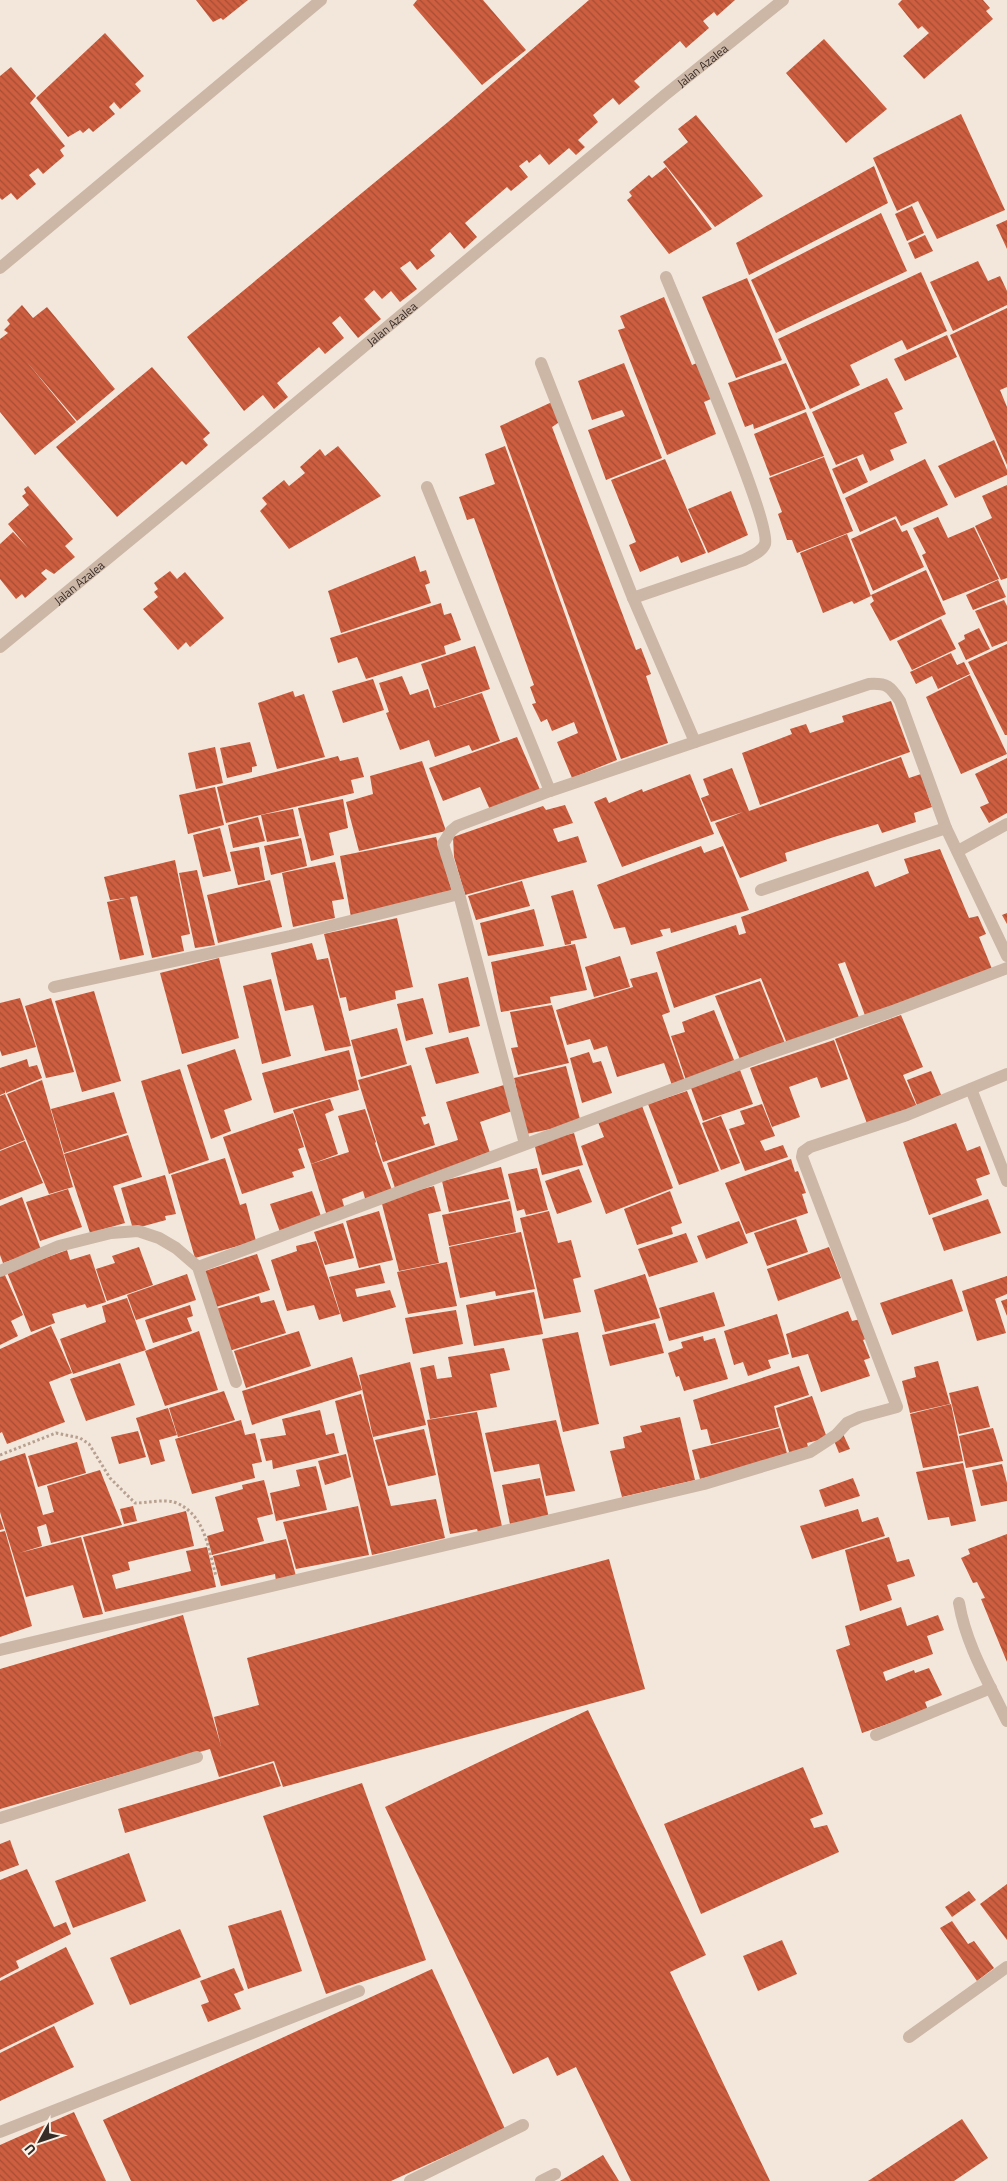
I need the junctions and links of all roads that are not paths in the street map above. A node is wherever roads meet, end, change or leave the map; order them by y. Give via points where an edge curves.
1 (321, 0) edge
2 (783, 0) edge
3 (0, 268) edge
4 (666, 277) dead end
5 (541, 363) dead end
6 (427, 487) dead end
7 (633, 598) junction
8 (0, 647) edge
9 (695, 742) junction
10 (550, 791) junction
11 (1007, 824) edge
12 (946, 828) junction
13 (958, 851) junction
14 (760, 890) dead end
15 (459, 894) junction
16 (1007, 956) edge
17 (1007, 968) edge
18 (54, 987) dead end
19 (1007, 1074) edge
20 (971, 1089) junction
21 (525, 1144) junction
22 (1007, 1180) edge
23 (198, 1267) junction
24 (0, 1272) edge
25 (236, 1382) dead end
26 (959, 1603) dead end
27 (0, 1650) edge
28 (991, 1688) junction
29 (1007, 1721) edge
30 (876, 1735) dead end
31 (198, 1757) dead end
32 (0, 1818) edge
33 (1007, 1966) edge
34 (359, 1991) dead end
35 (909, 2037) dead end
36 (523, 2125) dead end
37 (0, 2132) edge
38 (555, 2174) dead end
39 (410, 2181) edge
40 (541, 2181) edge

1 - 3 street
2 - 8 street, Jalan Azalea
4 - 7 street via 742,464 764,528 765,544 744,560
5 - 7 street
6 - 10 street
7 - 9 street
9 - 10 street
9 - 12 street via 869,684 883,683 900,701
10 - 15 street via 451,831 443,844
11 - 13 street
12 - 13 street
12 - 14 street
13 - 16 street
15 - 18 street via 290,936
15 - 21 street
17 - 21 street
19 - 20 street
20 - 22 street
20 - 27 street via 803,1152 802,1157 897,1407 847,1423 810,1452 704,1484
21 - 23 street
23 - 24 street via 176,1248 138,1231 111,1233 59,1246
23 - 25 street
26 - 28 street via 972,1648
28 - 29 street
28 - 30 street
31 - 32 street
33 - 35 street
34 - 37 street
36 - 39 street
38 - 40 street

